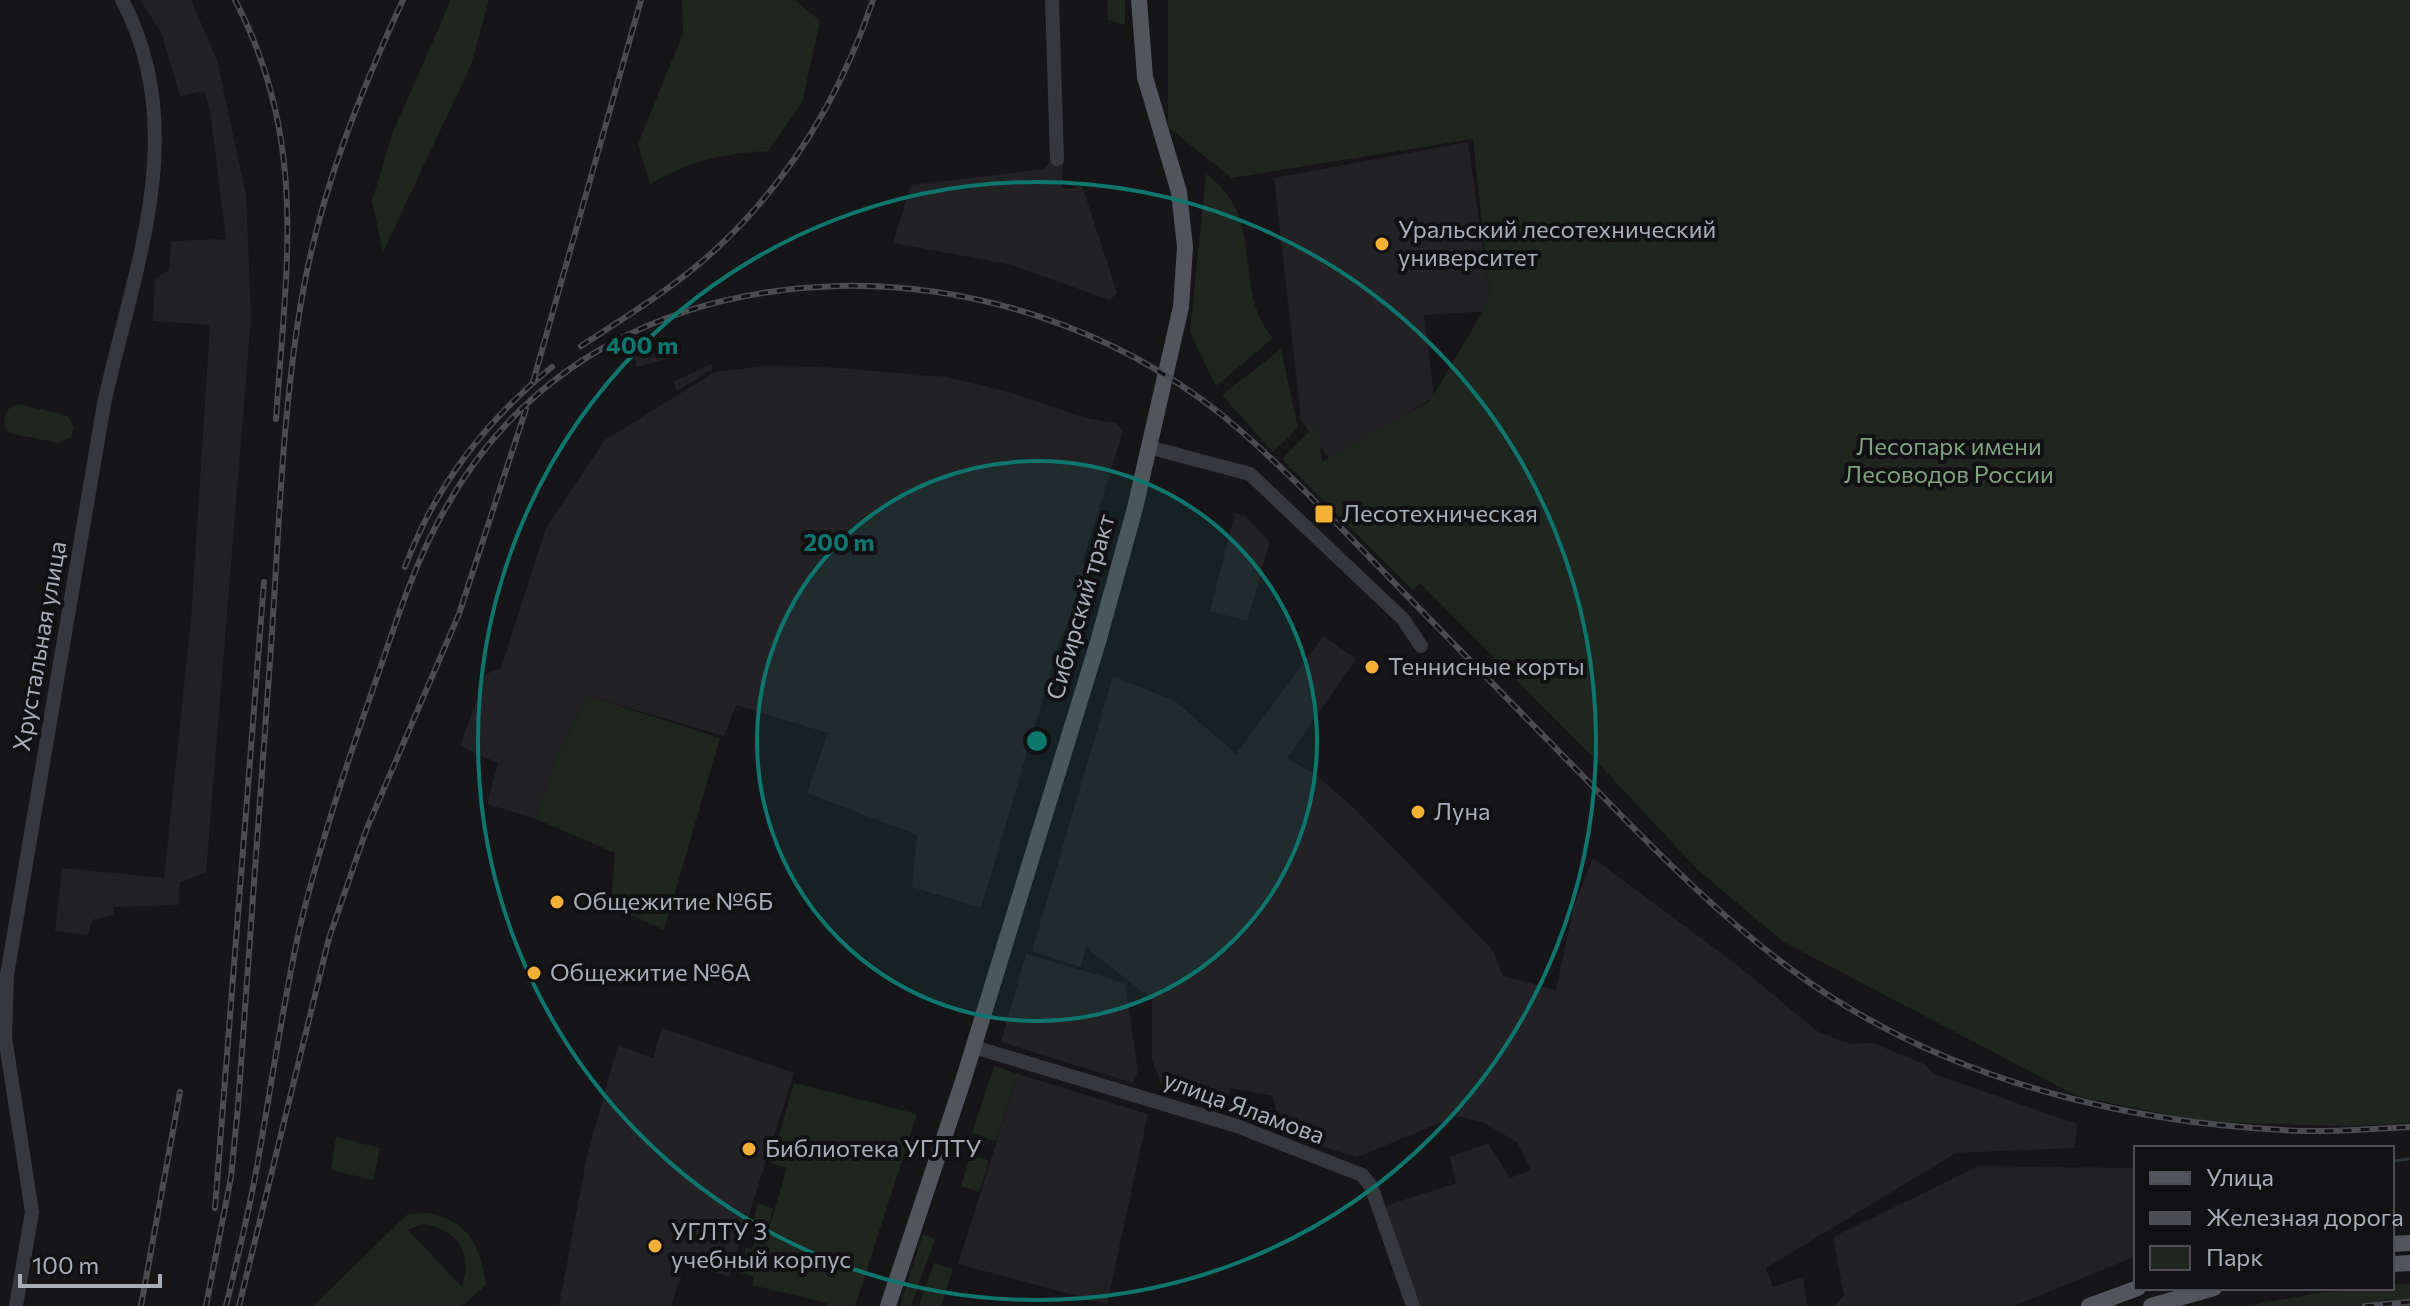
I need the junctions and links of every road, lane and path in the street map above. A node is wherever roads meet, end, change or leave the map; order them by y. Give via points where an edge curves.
1 (122, 0) edge
2 (1052, 0) edge
3 (1139, 0) edge
4 (1057, 159) dead end
5 (1148, 447) junction
6 (1421, 646) dead end
7 (974, 1047) junction
8 (2134, 1289) edge
9 (2207, 1290) edge
10 (16, 1306) edge
11 (888, 1306) edge
12 (1413, 1306) edge
13 (2089, 1306) edge
14 (2151, 1306) edge

1 - 10 street, Хрустальная улица via 153,87 156,161 101,419 7,975 5,1037 32,1212
2 - 4 street
3 - 5 main road, Сибирский тракт via 1145,77 1179,192 1185,247 1181,307
5 - 6 street via 1250,474 1403,619
5 - 7 main road, Сибирский тракт via 1098,642
7 - 11 main road, Сибирский тракт
7 - 12 street, улица Яламова via 1237,1126 1362,1175 1371,1186
8 - 13 main road
9 - 14 main road

